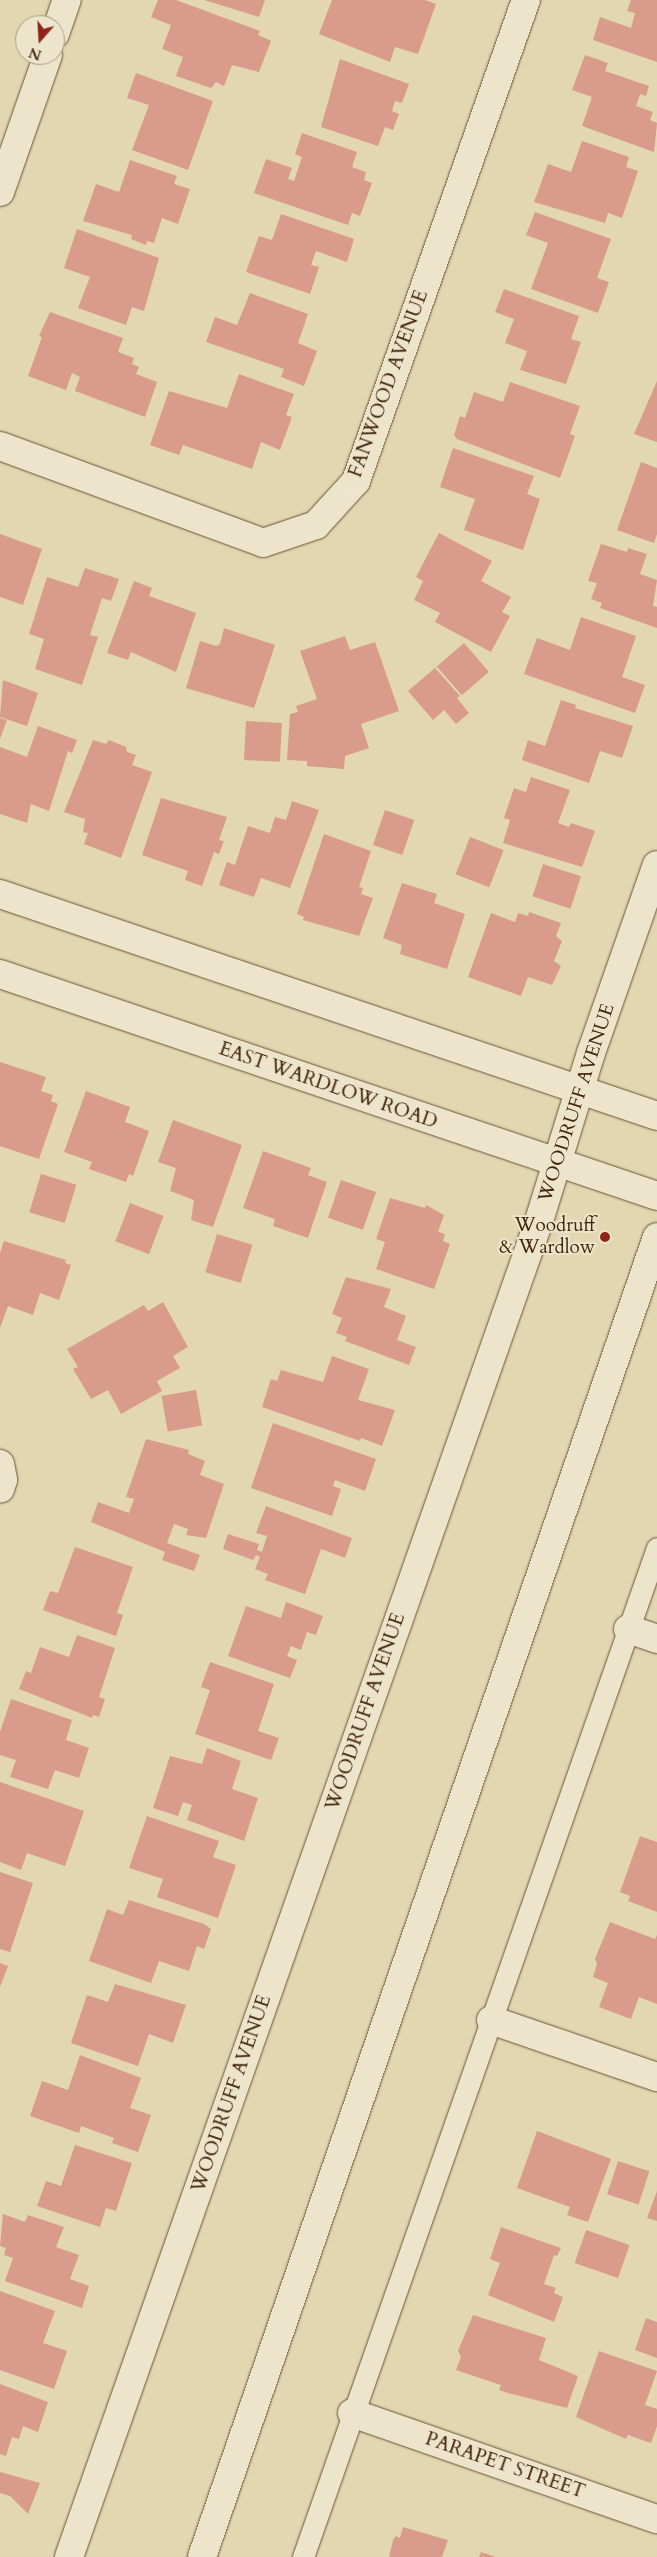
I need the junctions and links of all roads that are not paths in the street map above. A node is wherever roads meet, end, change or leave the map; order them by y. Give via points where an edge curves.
1 (67, 0) edge
2 (526, 0) edge
3 (62, 15) edge
4 (44, 65) edge
5 (0, 192) edge
6 (0, 446) edge
7 (657, 865) edge
8 (0, 894) edge
9 (0, 974) edge
10 (580, 1092) junction
11 (657, 1116) edge
12 (557, 1163) junction
13 (657, 1196) edge
14 (657, 1237) edge
15 (0, 1464) edge
16 (0, 1489) edge
17 (657, 1548) edge
18 (628, 1629) junction
19 (657, 1639) edge
20 (492, 2020) junction
21 (657, 2077) edge
22 (352, 2413) junction
23 (657, 2519) edge
24 (69, 2557) edge
25 (202, 2557) edge
26 (303, 2557) edge

1 - 3 street
2 - 6 street, FANWOOD AVENUE via 356,481 316,525 263,543
4 - 5 street
7 - 10 street, WOODRUFF AVENUE
8 - 10 street
9 - 12 street, EAST WARDLOW ROAD
10 - 11 street
10 - 12 street, WOODRUFF AVENUE
12 - 13 street, EAST WARDLOW ROAD
12 - 24 street, WOODRUFF AVENUE
14 - 25 street
15 - 16 street via 3,1480
17 - 18 lane
18 - 19 street
18 - 20 lane
20 - 21 street
20 - 22 lane
22 - 23 street, PARAPET STREET
22 - 26 lane

